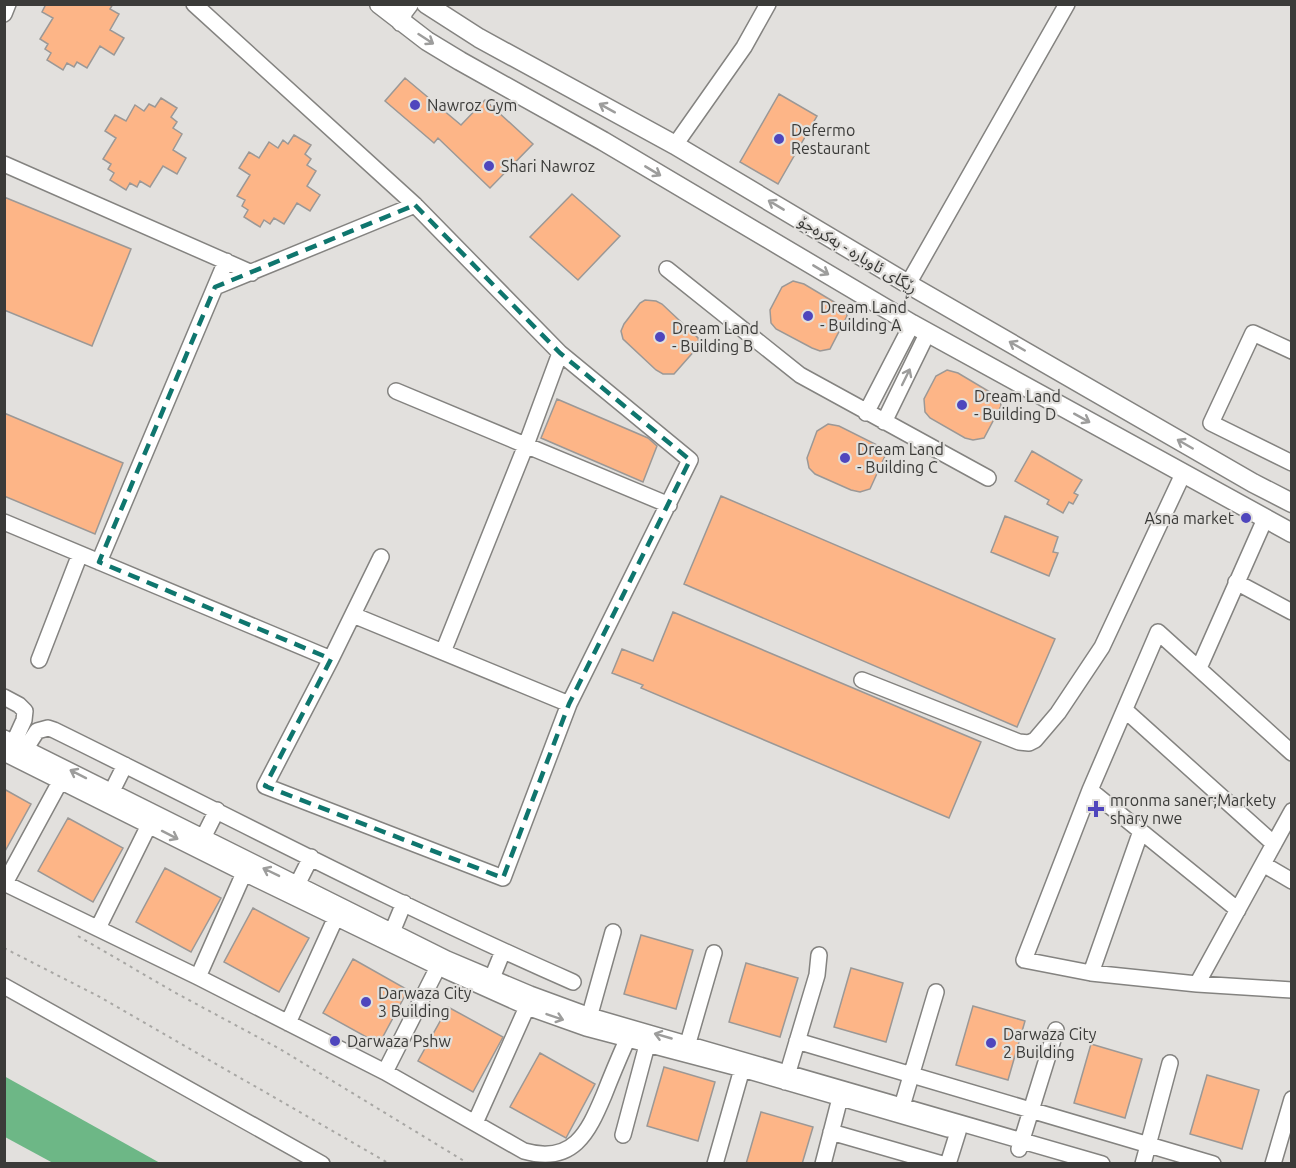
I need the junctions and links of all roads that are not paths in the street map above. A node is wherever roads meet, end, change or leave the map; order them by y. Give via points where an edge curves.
1 (8, 4) edge
2 (194, 4) edge
3 (409, 4) edge
4 (426, 4) edge
5 (768, 4) edge
6 (1067, 4) edge
7 (381, 6) edge
8 (4, 14) edge
9 (401, 22) junction
10 (675, 145) junction
11 (4, 164) edge
12 (415, 205) junction
13 (226, 261) junction
14 (667, 269) dead end
15 (252, 273) junction
16 (908, 284) junction
17 (215, 287) junction
18 (920, 328) junction
19 (1292, 351) edge
20 (560, 353) junction
21 (396, 391) dead end
22 (866, 412) junction
23 (884, 422) junction
24 (526, 446) junction
25 (1217, 462) junction
26 (1292, 463) edge
27 (1183, 474) junction
28 (988, 478) dead end
29 (1200, 483) junction
30 (1253, 483) junction
31 (1292, 503) edge
32 (1240, 504) junction
33 (669, 505) junction
34 (1265, 519) junction
35 (4, 522) edge
36 (1292, 533) edge
37 (80, 554) junction
38 (381, 557) dead end
39 (99, 562) junction
40 (1236, 582) junction
41 (1292, 612) edge
42 (353, 615) junction
43 (442, 652) junction
44 (331, 659) junction
45 (39, 660) dead end
46 (1199, 668) junction
47 (862, 680) dead end
48 (4, 698) edge
49 (569, 704) junction
50 (1125, 710) junction
51 (12, 745) edge
52 (1292, 753) edge
53 (125, 765) junction
54 (61, 780) junction
55 (1090, 790) junction
56 (112, 792) junction
57 (217, 810) junction
58 (1292, 811) edge
59 (149, 825) junction
60 (1141, 831) junction
61 (204, 838) junction
62 (1274, 844) junction
63 (311, 857) junction
64 (1263, 864) junction
65 (244, 873) junction
66 (1292, 880) edge
67 (5, 883) edge
68 (297, 885) junction
69 (404, 903) junction
70 (1238, 910) junction
71 (336, 917) junction
72 (98, 928) junction
73 (392, 932) junction
74 (613, 932) dead end
75 (503, 951) junction
76 (714, 953) dead end
77 (819, 955) dead end
78 (438, 967) junction
79 (1091, 973) junction
80 (198, 977) junction
81 (492, 978) junction
82 (573, 982) dead end
83 (1197, 984) junction
84 (4, 986) edge
85 (1292, 990) edge
86 (936, 992) dead end
87 (526, 1007) junction
88 (588, 1022) junction
89 (288, 1023) junction
90 (1056, 1030) dead end
91 (627, 1040) junction
92 (797, 1041) junction
93 (688, 1043) junction
94 (647, 1045) junction
95 (1170, 1063) dead end
96 (741, 1070) junction
97 (385, 1072) junction
98 (912, 1074) junction
99 (787, 1077) junction
100 (840, 1098) junction
101 (1292, 1099) edge
102 (1032, 1109) junction
103 (901, 1110) junction
104 (475, 1123) junction
105 (831, 1132) junction
106 (957, 1132) junction
107 (623, 1135) dead end
108 (1021, 1144) junction
109 (1149, 1144) junction
110 (322, 1164) edge
111 (716, 1164) edge
112 (823, 1164) edge
113 (942, 1164) edge
114 (948, 1164) edge
115 (1070, 1164) edge
116 (1102, 1164) edge
117 (1143, 1164) edge
118 (1213, 1164) edge
119 (1273, 1164) edge

1 - 8 street
2 - 12 street
3 - 9 main road
10 -> 4 main road, ڕێگای ئاوبارە - بەکرەجۆ via 479,38
5 - 10 street via 744,46
6 - 16 street
7 - 9 main road
9 -> 18 main road via 460,61
16 -> 10 main road, ڕێگای ئاوبارە - بەکرەجۆ
11 - 13 street
12 - 15 street
12 - 20 street
13 - 15 street
13 - 17 street
14 - 22 street via 800,375
15 - 17 street
25 -> 16 main road, ڕێگای ئاوبارە - بەکرەجۆ
17 - 39 street
18 - 22 street
23 -> 18 street
18 -> 27 main road
19 - 26 street via 1253,333 1211,423
20 - 24 street
20 - 33 street via 690,460
21 - 24 street
22 - 23 street
23 - 28 street
24 - 33 street
24 - 43 street
25 - 29 main road via 1220,470 1216,479
25 - 30 main road, ڕێگای ئاوبارە - بەکرەجۆ
27 - 29 main road
27 - 47 street via 1102,647 1035,740 1019,742
29 - 32 main road
30 - 31 main road, ڕێگای ئاوبارە - بەکرەجۆ
30 - 32 main road via 1238,485 1234,490 1233,496
32 - 34 main road
33 - 49 street
34 - 36 main road
34 - 40 street
35 - 37 street
37 - 39 street
37 - 45 street
38 - 42 street
39 - 44 street
40 - 41 street
40 - 46 street
42 - 43 street
42 - 44 street
43 - 49 street
44 - 49 street via 265,786 503,878
46 - 50 street via 1158,632
46 - 52 street
48 - 51 street via 25,711
50 - 55 street
50 - 62 street
51 - 53 street via 48,728
51 - 54 street
56 -> 51 street
53 - 56 street
53 - 57 street
54 - 59 street
54 - 67 street
55 - 60 street
55 - 79 street via 1024,960
56 - 61 street
57 - 61 street
57 - 63 street
58 - 62 street
59 -> 65 street
59 - 72 street
60 - 70 street
60 - 79 street
68 -> 61 street
62 - 64 street
63 - 68 street
63 - 69 street
64 - 66 street
64 - 70 street
65 - 71 street
65 - 80 street
67 - 72 street
68 - 73 street
69 - 73 street
69 - 75 street
70 - 83 street
71 - 78 street
71 - 89 street
72 - 80 street
73 - 81 street
74 - 88 street
75 - 81 street
75 - 82 street
76 - 93 street
77 - 92 street via 817,975
78 - 87 street
78 - 97 street
79 - 83 street
80 - 89 street
81 - 88 street
83 - 85 street
84 - 110 street
86 - 98 street
87 -> 88 street
87 - 104 street
88 - 91 street
93 -> 88 street
89 - 97 street
90 - 102 street
91 - 94 street
91 - 104 street via 588,1130 565,1150 545,1155 524,1151
92 - 98 street
92 - 99 street
93 - 99 street
94 - 96 street
94 - 107 street
95 - 109 street
96 - 99 street
96 - 111 street
97 - 104 street
98 - 102 street
98 - 103 street
99 - 100 street
99 - 103 street
100 - 103 street
100 - 105 street
101 - 119 street
102 - 108 street
102 - 109 street
103 - 106 street
103 - 108 street
105 - 112 street
105 - 113 street
106 - 108 street
106 - 114 street
108 - 115 street
108 - 116 street
109 - 117 street
109 - 118 street

